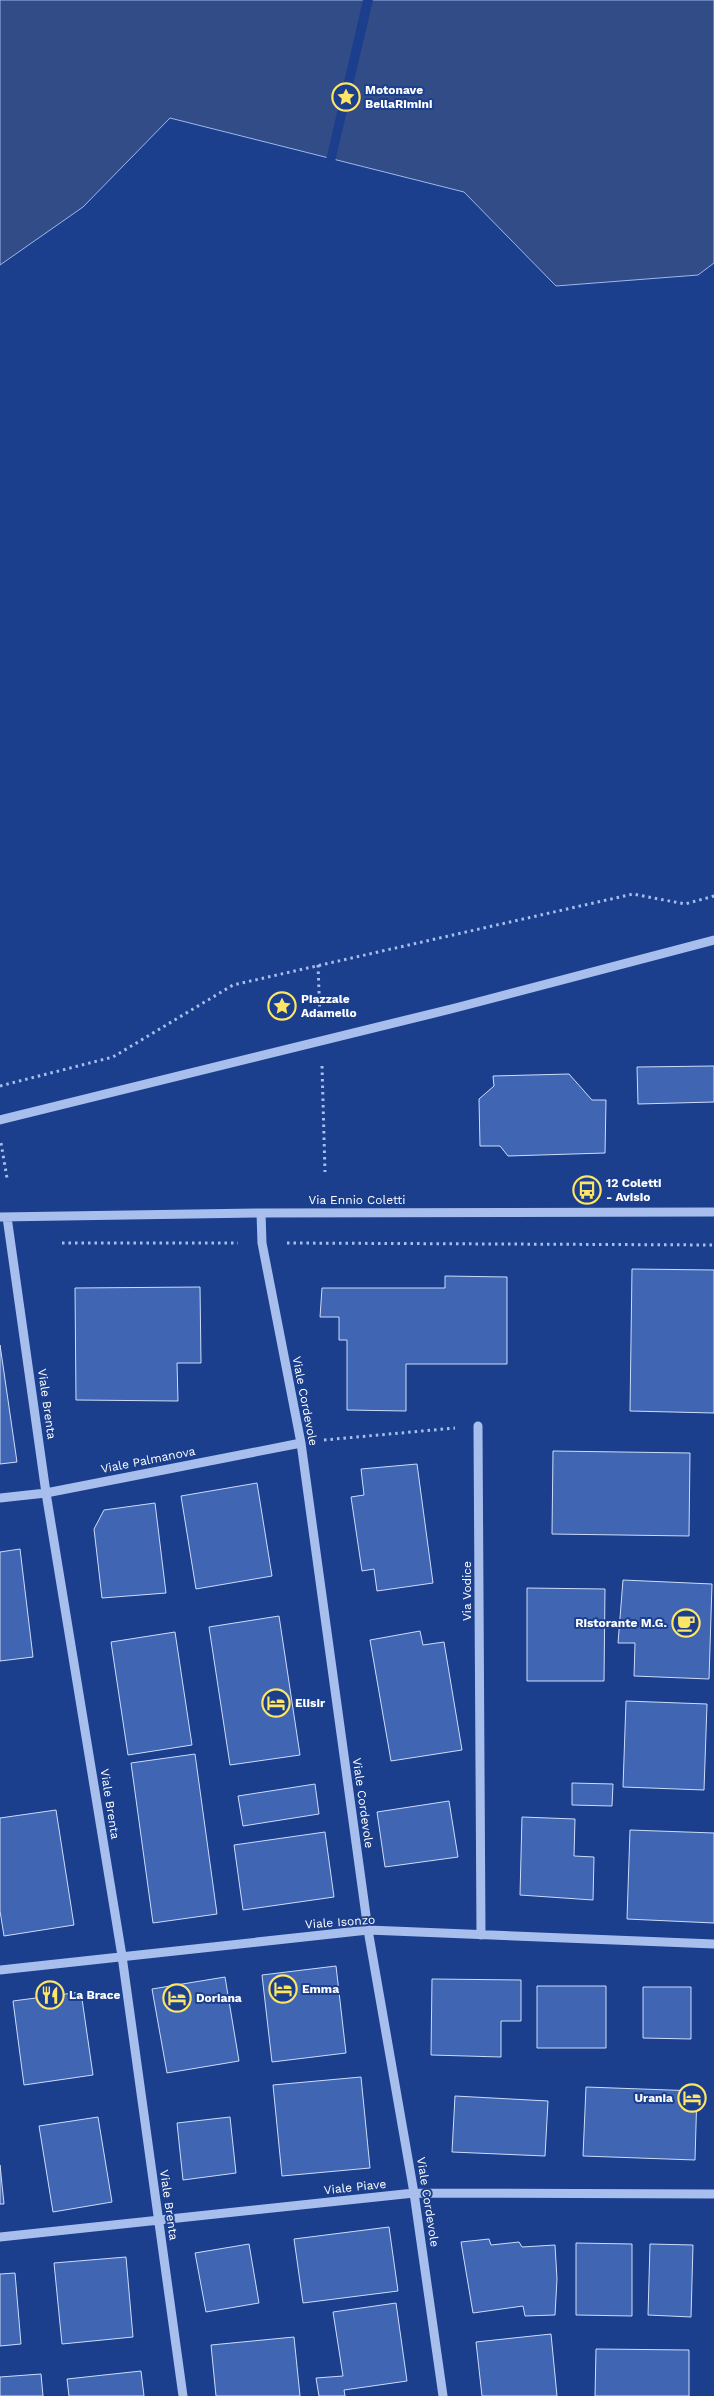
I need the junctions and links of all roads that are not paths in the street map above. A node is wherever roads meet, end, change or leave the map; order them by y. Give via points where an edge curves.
1 (714, 940) edge
2 (0, 1120) edge
3 (261, 1212) junction
4 (714, 1212) edge
5 (4, 1217) edge
6 (478, 1426) road end
7 (301, 1443) junction
8 (46, 1493) junction
9 (0, 1498) edge
10 (368, 1930) junction
11 (481, 1935) junction
12 (714, 1944) edge
13 (122, 1956) junction
14 (0, 1970) edge
15 (414, 2193) junction
16 (714, 2194) edge
17 (159, 2221) junction
18 (0, 2236) edge
19 (183, 2396) edge
20 (443, 2396) edge

1 - 2 street via 455,1008
3 - 4 street, Via Ennio Coletti
3 - 5 street, Via Ennio Coletti
3 - 7 street, Viale Cordevole via 262,1244
5 - 8 street, Viale Brenta
6 - 11 street, Via Vodice
7 - 8 street, Viale Palmanova
7 - 10 street, Viale Cordevole
8 - 9 street, Viale Palmanova
8 - 13 street, Viale Brenta
10 - 11 street, Viale Isonzo
10 - 13 street, Viale Isonzo
10 - 15 street, Viale Cordevole
11 - 12 street, Viale Isonzo
13 - 14 street, Viale Isonzo
13 - 17 street, Viale Brenta
15 - 16 street, Viale Piave
15 - 17 street, Viale Piave
15 - 20 street, Viale Cordevole
17 - 18 street, Viale Piave
17 - 19 street, Viale Brenta

